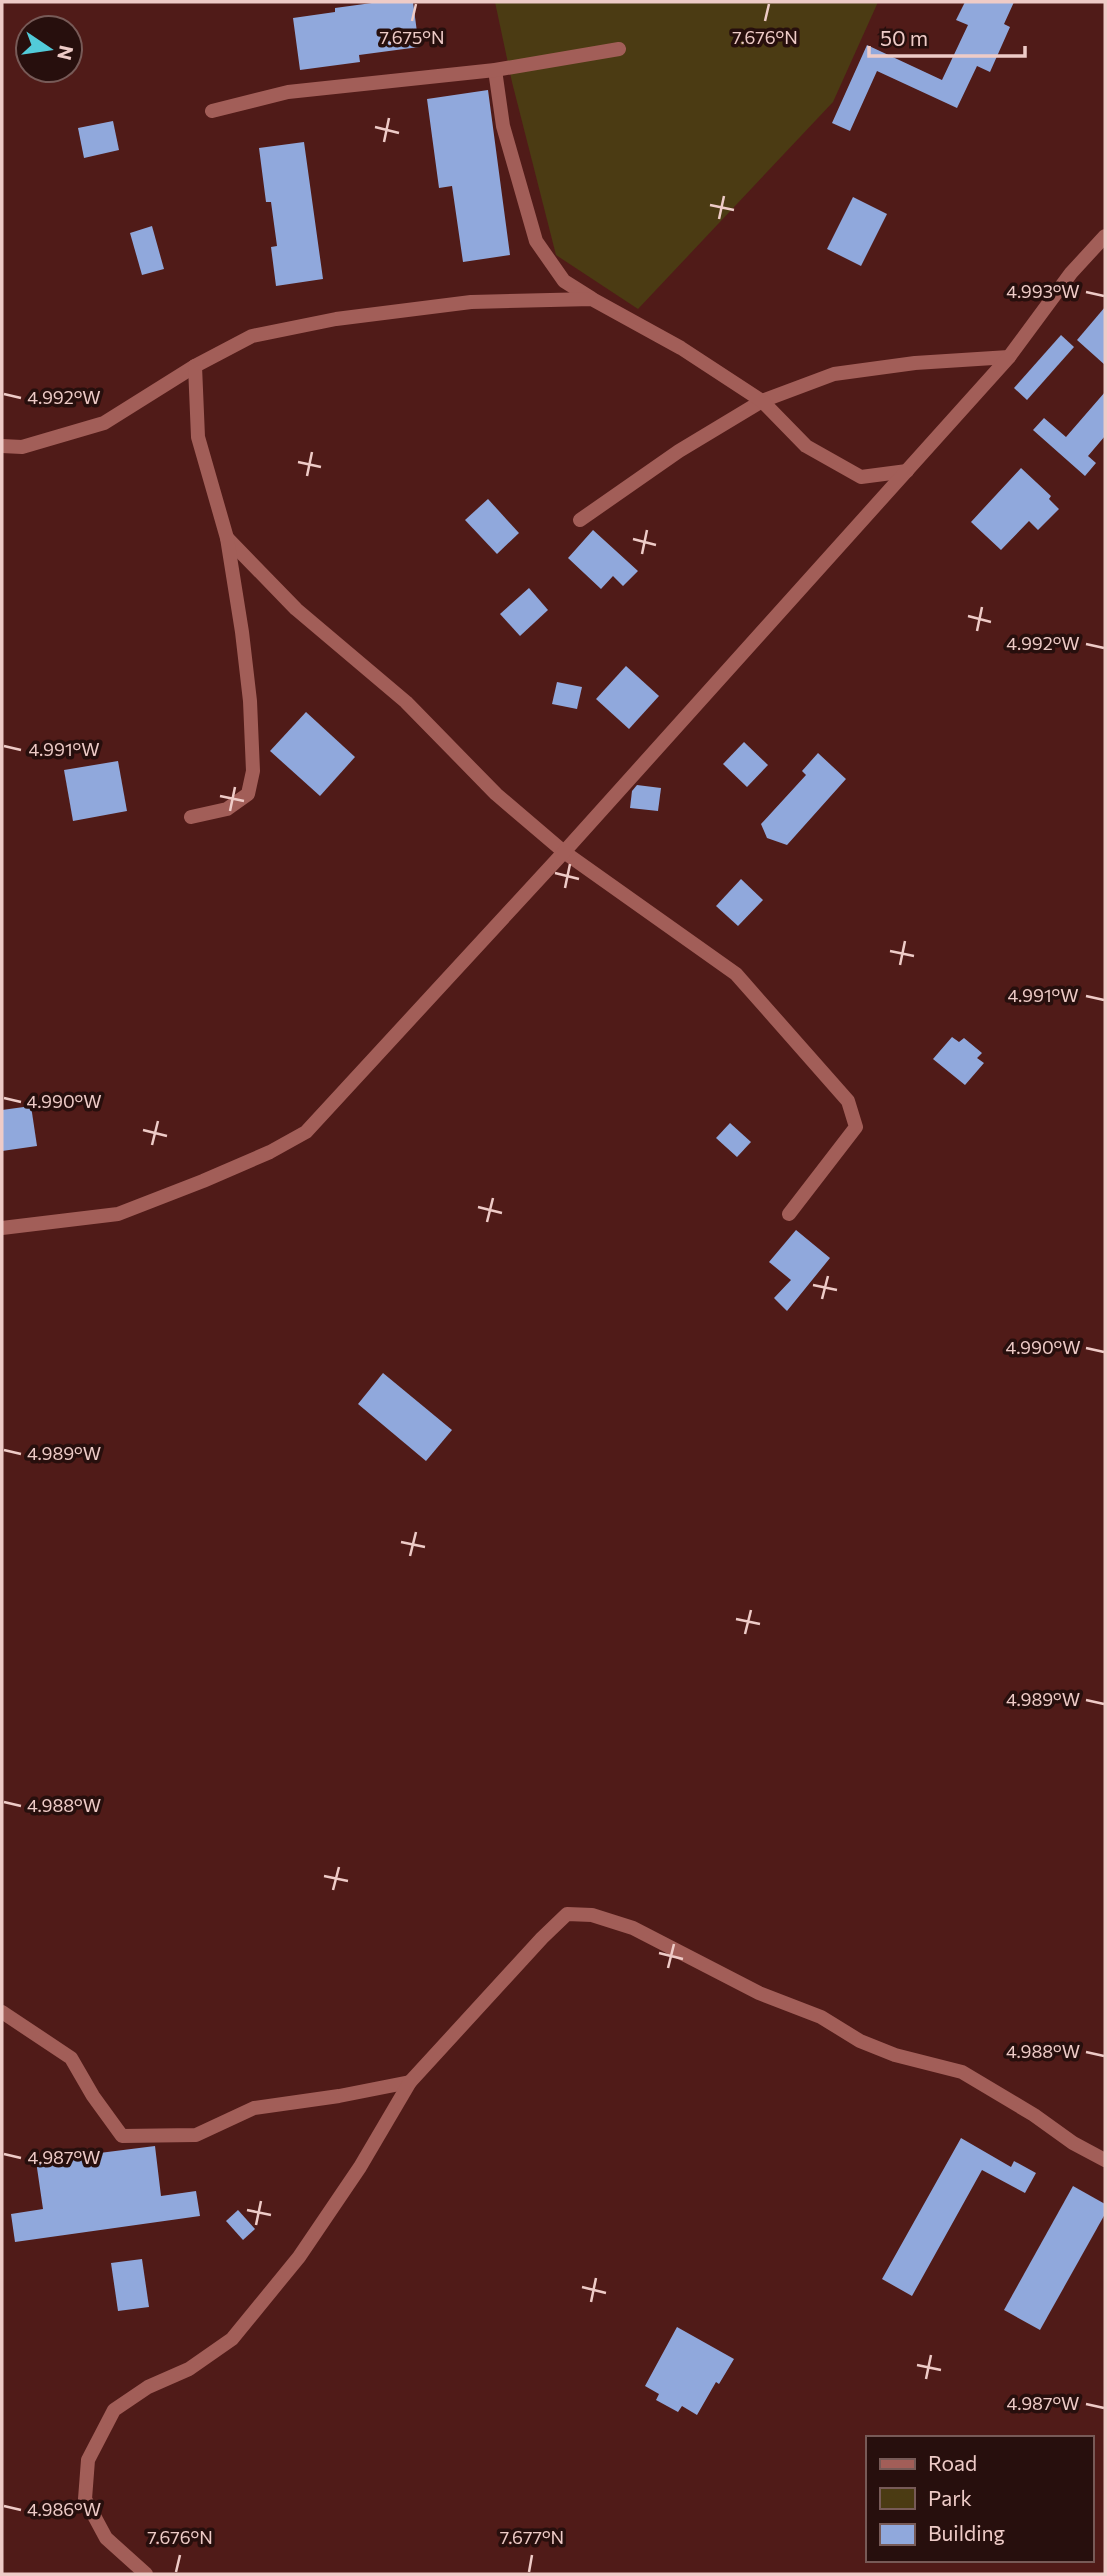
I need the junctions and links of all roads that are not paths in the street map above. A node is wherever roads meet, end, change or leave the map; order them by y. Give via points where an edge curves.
1 (619, 49) dead end
2 (495, 70) junction
3 (212, 111) dead end
4 (1105, 236) edge
5 (592, 299) junction
6 (1009, 357) junction
7 (195, 366) junction
8 (762, 401) junction
9 (2, 446) edge
10 (907, 471) junction
11 (580, 520) dead end
12 (227, 538) junction
13 (191, 817) dead end
14 (564, 852) junction
15 (789, 1214) dead end
16 (2, 1227) edge
17 (2, 2012) edge
18 (410, 2082) junction
19 (1105, 2160) edge
20 (146, 2574) edge

1 - 2 street
2 - 3 street via 288,92
2 - 5 street via 503,126 536,242 564,281
4 - 6 street via 1071,273
5 - 7 street via 471,302 336,319 252,336
5 - 8 street via 681,348
6 - 8 street via 834,374
6 - 10 street
7 - 9 street via 104,423 23,447
7 - 12 street via 198,437
8 - 10 street via 806,446 861,477
8 - 11 street via 679,451
10 - 14 street
12 - 13 street via 250,701 253,771 248,794 227,809
12 - 14 street via 296,609 406,702 496,794
14 - 15 street via 736,974 848,1101 856,1127
14 - 16 street via 306,1132 214,1177 118,1214
17 - 18 street via 71,2058 122,2136 196,2135 254,2108
18 - 19 street via 567,1914 592,1915 633,1928 759,1993 821,2017 860,2041 962,2072
18 - 20 street via 299,2257 232,2339 189,2369 148,2387 114,2410 88,2460 85,2499 106,2538

